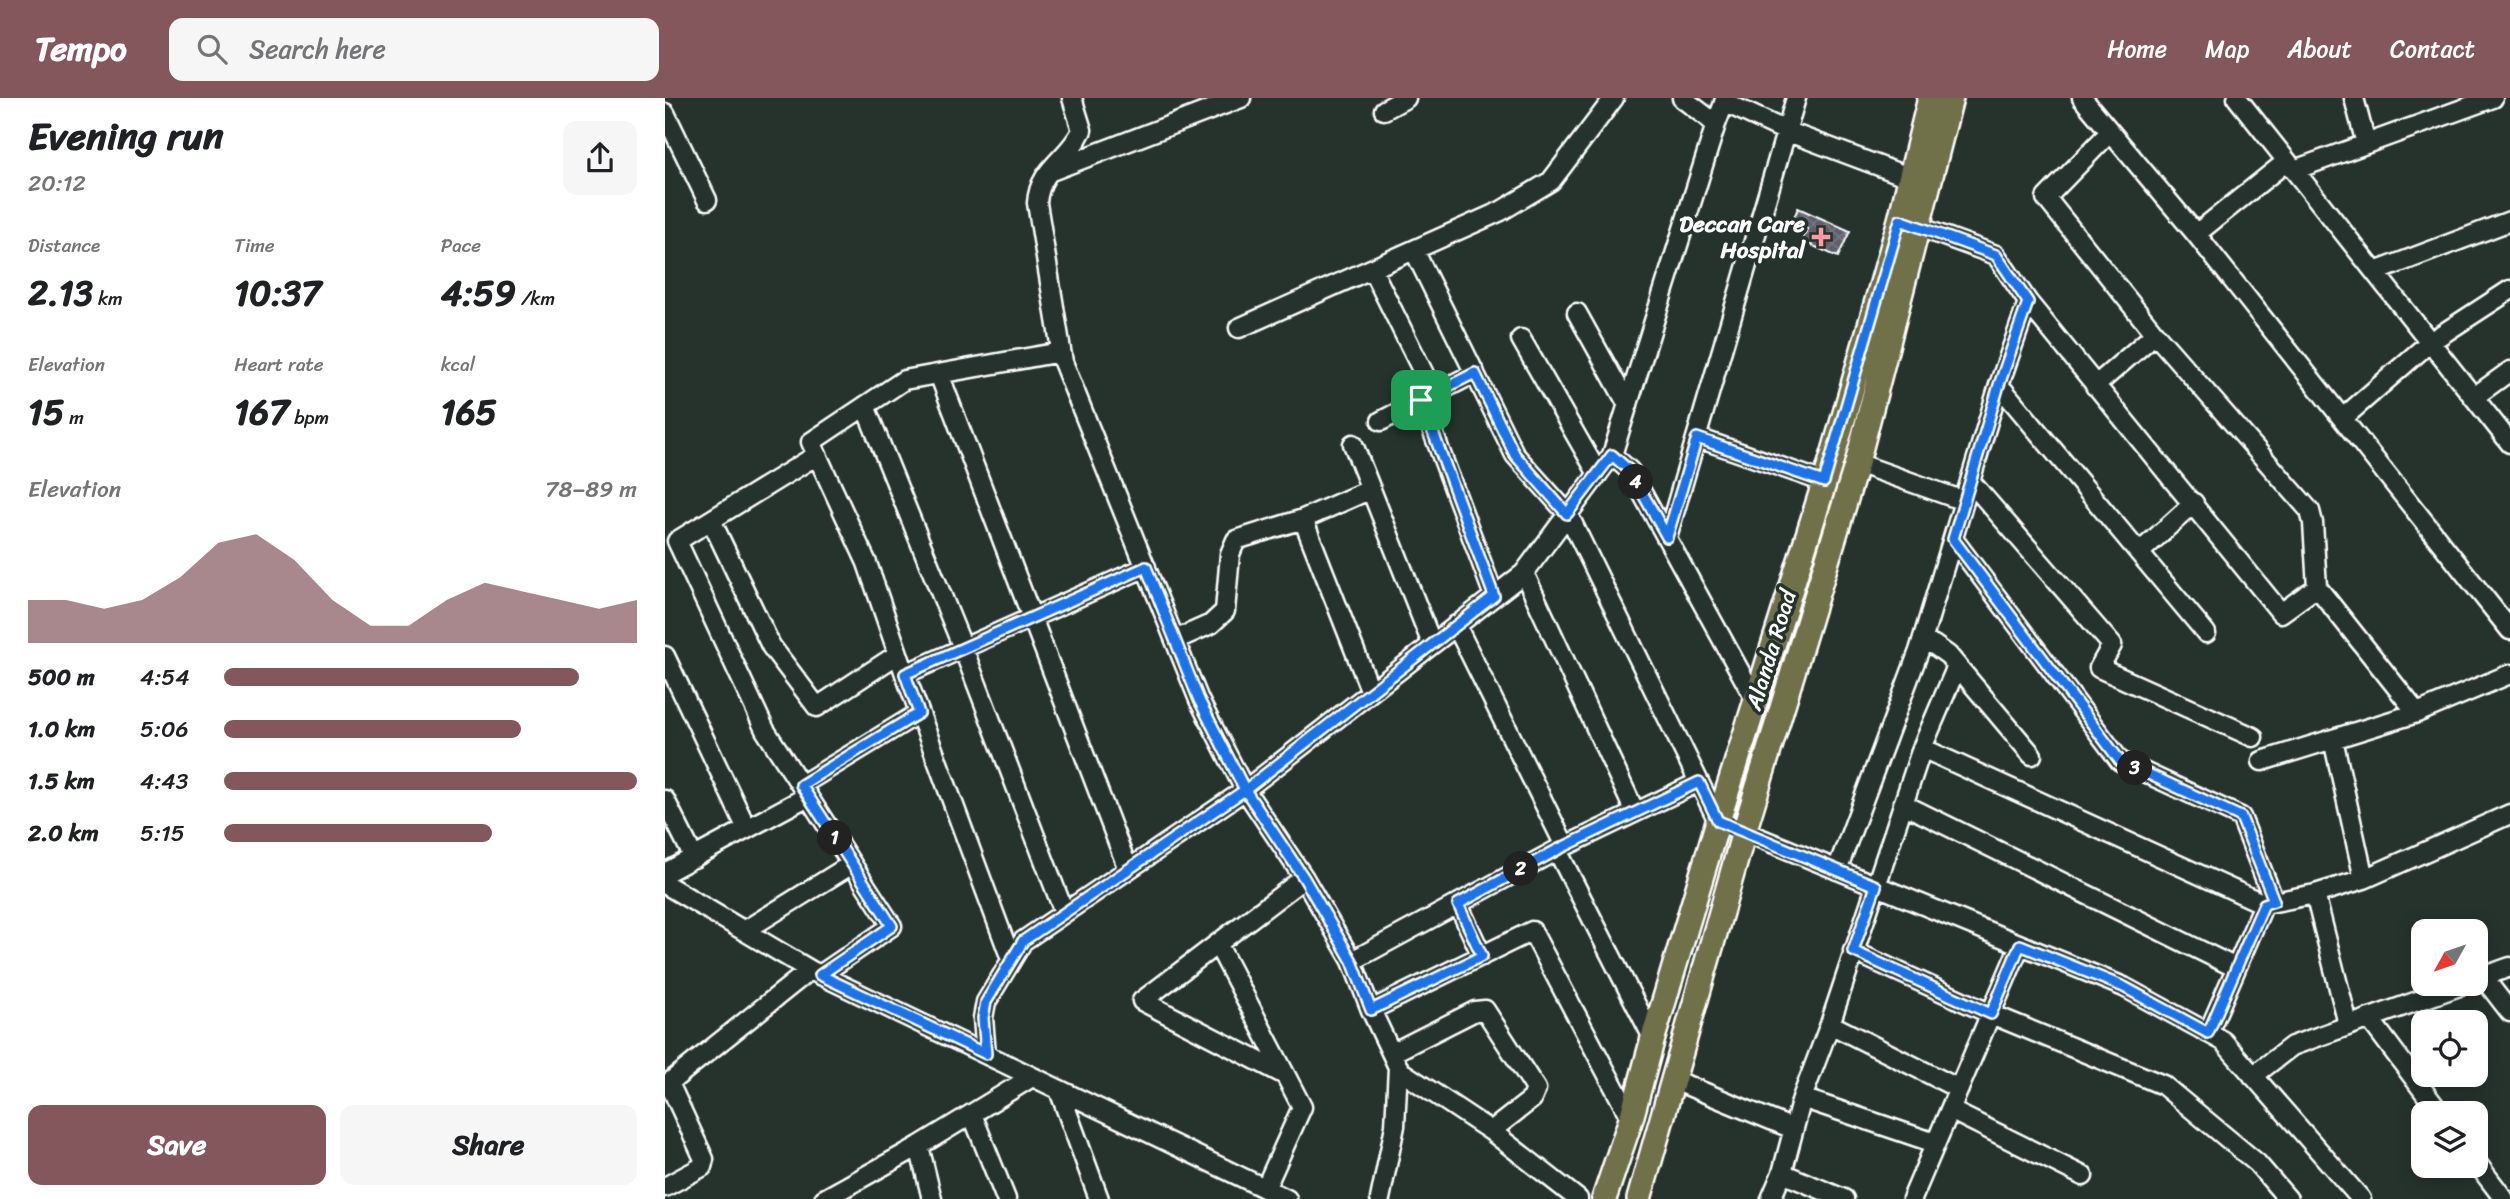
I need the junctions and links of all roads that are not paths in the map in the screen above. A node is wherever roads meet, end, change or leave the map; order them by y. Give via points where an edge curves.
1 (1072, 98) edge
2 (1241, 98) edge
3 (1406, 98) edge
4 (1614, 98) edge
5 (1682, 98) edge
6 (1796, 98) edge
7 (1930, 98) edge
8 (1951, 98) edge
9 (2082, 98) edge
10 (2237, 98) edge
11 (2354, 98) edge
12 (2493, 98) edge
13 (1725, 100) edge
14 (2467, 103) edge
15 (1384, 110) dead end
16 (665, 113) edge
17 (1716, 124) junction
18 (1786, 131) junction
19 (2110, 132) junction
20 (2366, 144) junction
21 (2290, 165) junction
22 (1047, 173) junction
23 (1911, 178) junction
24 (707, 200) dead end
25 (2510, 221) edge
26 (1910, 224) junction
27 (2196, 233) junction
28 (1414, 250) junction
29 (1372, 269) junction
30 (2375, 272) junction
31 (2510, 290) edge
32 (2028, 302) junction
33 (1577, 313) dead end
34 (1239, 328) dead end
35 (2155, 334) junction
36 (1521, 339) dead end
37 (2430, 342) junction
38 (1061, 352) junction
39 (2510, 371) edge
40 (1475, 373) junction
41 (939, 374) junction
42 (1999, 385) junction
43 (2095, 386) junction
44 (1428, 397) junction
45 (2474, 397) junction
46 (1628, 405) junction
47 (865, 406) junction
48 (2343, 418) junction
49 (1381, 421) dead end
50 (1697, 438) junction
51 (2510, 443) edge
52 (1353, 444) dead end
53 (817, 455) junction
54 (1612, 455) junction
55 (1857, 463) junction
56 (1598, 474) junction
57 (1970, 481) junction
58 (1824, 482) junction
59 (1371, 489) junction
60 (1964, 501) junction
61 (2194, 503) junction
62 (1567, 514) junction
63 (1303, 519) junction
64 (711, 520) junction
65 (1667, 537) junction
66 (1953, 539) junction
67 (2139, 553) junction
68 (1146, 567) junction
69 (1524, 573) junction
70 (2317, 587) junction
71 (1494, 596) junction
72 (1033, 617) junction
73 (1456, 625) junction
74 (2510, 630) edge
75 (2206, 633) dead end
76 (1175, 640) junction
77 (1922, 642) junction
78 (1432, 644) junction
79 (963, 648) junction
80 (898, 654) junction
81 (665, 656) edge
82 (1957, 666) junction
83 (905, 674) junction
84 (2510, 674) edge
85 (1371, 692) junction
86 (1755, 699) junction
87 (919, 713) junction
88 (2417, 713) junction
89 (2253, 737) dead end
90 (2333, 739) junction
91 (1921, 748) junction
92 (2032, 755) dead end
93 (2262, 761) dead end
94 (1699, 782) junction
95 (1245, 790) junction
96 (804, 791) junction
97 (665, 800) edge
98 (1903, 804) junction
99 (1635, 812) junction
100 (2510, 814) edge
101 (1718, 821) junction
102 (747, 829) junction
103 (1744, 832) junction
104 (1561, 848) junction
105 (694, 858) junction
106 (852, 864) junction
107 (1128, 869) junction
108 (1837, 870) junction
109 (665, 873) edge
110 (1304, 878) junction
111 (2364, 879) junction
112 (665, 884) edge
113 (1876, 886) junction
114 (2315, 894) junction
115 (2269, 902) junction
116 (1458, 904) junction
117 (1065, 912) junction
118 (744, 931) junction
119 (1218, 945) junction
120 (2020, 945) junction
121 (1853, 951) junction
122 (1482, 956) junction
123 (1011, 959) junction
124 (1352, 961) junction
125 (2510, 967) edge
126 (2236, 968) junction
127 (815, 972) junction
128 (2489, 975) edge
129 (2489, 988) edge
130 (2431, 996) edge
131 (1371, 1010) junction
132 (2510, 1012) edge
133 (1991, 1014) junction
134 (2369, 1018) junction
135 (1829, 1024) junction
136 (2348, 1024) junction
137 (2208, 1033) junction
138 (1653, 1038) junction
139 (986, 1054) junction
140 (1395, 1060) junction
141 (1285, 1075) junction
142 (2253, 1076) junction
143 (1032, 1077) junction
144 (1674, 1080) junction
145 (667, 1084) edge
146 (1959, 1089) junction
147 (1059, 1090) junction
148 (1802, 1098) junction
149 (2431, 1101) edge
150 (1950, 1110) junction
151 (972, 1114) junction
152 (1631, 1119) junction
153 (1793, 1129) junction
154 (1491, 1131) junction
155 (1935, 1143) junction
156 (919, 1146) junction
157 (1782, 1173) junction
158 (2083, 1176) dead end
159 (2488, 1178) edge
160 (665, 1187) edge
161 (1265, 1189) junction
162 (824, 1199) edge
163 (932, 1199) edge
164 (1006, 1199) edge
165 (1099, 1199) edge
166 (1287, 1199) edge
167 (1380, 1199) edge
168 (1578, 1199) edge
169 (1604, 1199) edge
170 (1639, 1199) edge
171 (1771, 1199) edge
172 (1844, 1199) edge
173 (1912, 1199) edge
174 (2288, 1199) edge
175 (2361, 1199) edge
176 (2504, 1199) edge

1 - 22 street via 1081,130
2 - 22 street
3 - 15 street
4 - 28 street via 1551,181 1501,211
5 - 17 street
6 - 18 street
7 - 23 main road, Alanda Road
8 - 26 main road, Alanda Road
9 - 19 street
10 - 21 street
11 - 20 street
12 - 14 street
13 - 17 street
13 - 18 street
14 - 20 street
16 - 24 street
17 - 46 street
18 - 23 street
18 - 50 street
19 - 27 street
19 - 35 street via 2046,198
20 - 21 street
21 - 27 street
21 - 30 street
22 - 38 street via 1038,188 1037,203
23 - 26 main road, Alanda Road
25 - 30 street
26 - 32 street via 1996,255
26 - 55 main road, Alanda Road
26 - 58 main road, Alanda Road
27 - 48 street
28 - 29 street
28 - 40 street
29 - 34 street
29 - 44 street
30 - 37 street
31 - 37 street
32 - 42 street
32 - 43 street
33 - 46 street
35 - 43 street
35 - 70 street via 2310,511
36 - 56 street
37 - 45 street
37 - 48 street
38 - 41 street
38 - 68 street
39 - 45 street
40 - 44 street
40 - 62 street via 1515,455
41 - 47 street via 904,380
41 - 72 street
42 - 57 street
42 - 67 street
43 - 61 street
44 - 49 street
44 - 71 street
45 - 51 street
46 - 54 street
47 - 53 street via 811,442
47 - 79 street
48 - 74 street
50 - 58 street
50 - 65 street
52 - 59 street
53 - 64 street
53 - 80 street via 867,563
54 - 56 street
54 - 65 street via 1630,471
55 - 60 street
55 - 103 main road, Alanda Road
56 - 62 street
57 - 60 street
57 - 89 street via 2112,645 2099,668
58 - 86 main road, Alanda Road
59 - 63 street
59 - 78 street
60 - 66 street
61 - 67 street
61 - 70 street via 2281,613
62 - 69 street
62 - 94 street
63 - 76 street via 1235,540 1225,611 1211,624
63 - 85 street
64 - 80 street via 771,646 817,707
64 - 96 street via 677,541 765,730
65 - 86 street
66 - 77 street
66 - 115 street via 2120,761 2241,817
67 - 75 street
68 - 72 street
68 - 76 street
69 - 71 street
69 - 99 street
70 - 88 street
71 - 73 street
72 - 79 street
72 - 107 street
73 - 78 street
73 - 104 street
76 - 95 street via 1199,700
77 - 82 street via 1941,648
77 - 108 street
78 - 85 street
79 - 83 street
79 - 117 street
80 - 83 street
81 - 102 street
82 - 91 street
82 - 92 street
83 - 87 street
84 - 88 street
85 - 95 street
86 - 101 main road, Alanda Road
87 - 96 street
87 - 123 street
88 - 90 street
90 - 93 street
90 - 111 street
91 - 98 street
91 - 115 street
94 - 99 street
94 - 101 street
95 - 107 street
95 - 110 street
96 - 102 street
96 - 106 street
97 - 105 street
98 - 113 street
98 - 126 street
99 - 104 street
100 - 111 street
101 - 103 street
101 - 138 main road, Alanda Road
102 - 105 street
103 - 108 street
103 - 144 main road, Alanda Road
104 - 116 street
104 - 138 street
105 - 109 street
106 - 118 street
106 - 127 street via 892,926
107 - 117 street
108 - 113 street
110 - 119 street
110 - 124 street
111 - 114 street
112 - 118 street
113 - 120 street
113 - 121 street
114 - 115 street
114 - 136 street
115 - 126 street
116 - 122 street
116 - 124 street
117 - 123 street via 1023,941
118 - 127 street
119 - 141 street
119 - 141 street via 1142,1001
120 - 133 street
120 - 137 street via 2124,987
121 - 133 street
121 - 135 street
122 - 131 street
122 - 152 street via 1532,931
123 - 139 street via 986,1002
124 - 131 street
125 - 128 street
126 - 137 street
127 - 139 street
127 - 145 street
129 - 132 street
130 - 134 street
131 - 140 street
133 - 146 street
133 - 174 street via 2163,1085 2257,1163
134 - 136 street
134 - 149 street
135 - 146 street
135 - 148 street
136 - 142 street via 2292,1046
137 - 142 street via 2223,1041
138 - 152 main road, Alanda Road
139 - 143 street
140 - 154 street via 1402,1072
140 - 154 street via 1475,1011 1485,1010 1536,1089 1532,1099
140 - 167 street via 1395,1126
141 - 161 street via 1302,1107
142 - 175 street
143 - 147 street
143 - 151 street
144 - 153 street
144 - 170 main road, Alanda Road
145 - 160 street via 704,1159 702,1167
146 - 150 street
147 - 161 street
147 - 165 street
148 - 153 street
148 - 155 street
150 - 155 street
150 - 158 street
151 - 156 street
151 - 164 street
152 - 169 main road, Alanda Road
153 - 157 street
154 - 168 street
155 - 173 street
156 - 162 street
156 - 163 street
157 - 171 street
157 - 172 street
159 - 176 street
161 - 166 street

